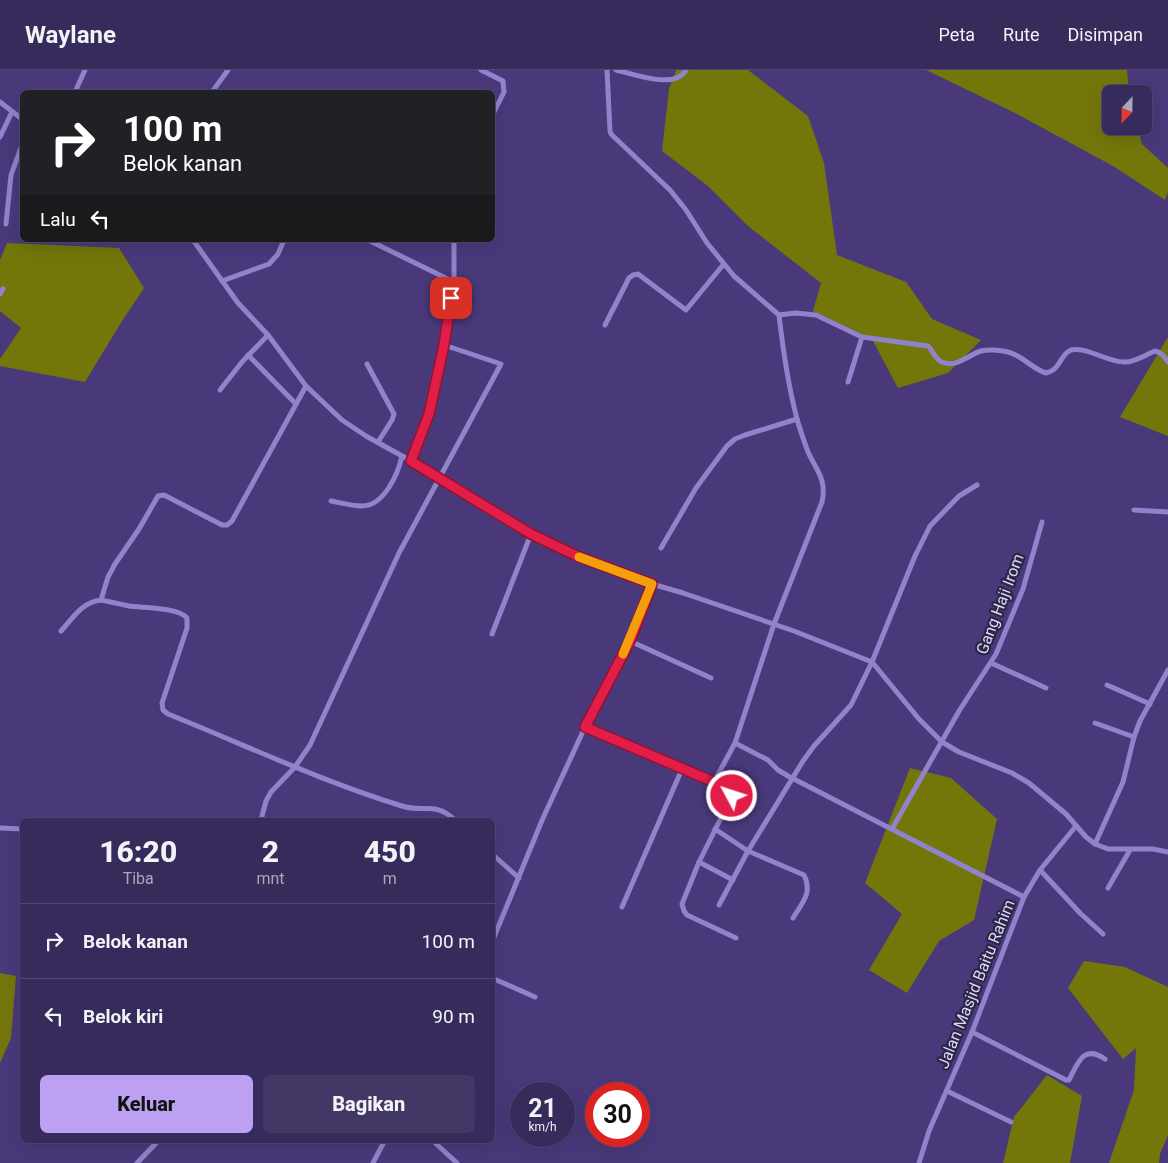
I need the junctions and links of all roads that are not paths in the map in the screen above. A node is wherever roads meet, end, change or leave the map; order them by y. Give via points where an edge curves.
1 (85, 70) edge
2 (228, 70) edge
3 (481, 70) edge
4 (607, 70) edge
5 (616, 70) edge
6 (686, 70) edge
7 (76, 90) edge
8 (213, 90) edge
9 (0, 102) edge
10 (495, 110) edge
11 (12, 112) junction
12 (20, 118) edge
13 (0, 137) edge
14 (20, 150) edge
15 (6, 224) dead end
16 (194, 242) edge
17 (283, 242) edge
18 (372, 242) edge
19 (454, 242) edge
20 (724, 265) junction
21 (222, 281) junction
22 (454, 282) junction
23 (3, 289) dead end
24 (0, 294) edge
25 (780, 315) junction
26 (605, 325) dead end
27 (268, 335) junction
28 (862, 337) junction
29 (444, 345) junction
30 (248, 355) junction
31 (1168, 362) edge
32 (367, 364) dead end
33 (848, 382) dead end
34 (306, 386) junction
35 (220, 390) dead end
36 (296, 404) junction
37 (797, 419) junction
38 (378, 442) junction
39 (402, 456) junction
40 (411, 461) junction
41 (440, 477) junction
42 (977, 485) dead end
43 (331, 501) dead end
44 (1134, 510) dead end
45 (1168, 512) edge
46 (1042, 522) dead end
47 (531, 534) junction
48 (662, 548) dead end
49 (652, 584) junction
50 (101, 600) junction
51 (774, 624) junction
52 (61, 631) dead end
53 (492, 634) dead end
54 (630, 641) junction
55 (872, 662) junction
56 (991, 663) junction
57 (1168, 670) edge
58 (711, 678) dead end
59 (1106, 685) dead end
60 (1046, 688) dead end
61 (1150, 704) junction
62 (1095, 723) dead end
63 (585, 727) junction
64 (1134, 737) junction
65 (942, 742) junction
66 (735, 743) junction
67 (295, 768) junction
68 (682, 769) junction
69 (794, 779) junction
70 (714, 782) junction
71 (262, 818) edge
72 (452, 818) edge
73 (1076, 826) junction
74 (0, 828) edge
75 (20, 829) edge
76 (715, 829) junction
77 (892, 829) junction
78 (1095, 844) junction
79 (1130, 850) junction
80 (748, 851) junction
81 (1168, 852) edge
82 (495, 857) edge
83 (699, 862) junction
84 (1040, 870) junction
85 (519, 878) junction
86 (733, 880) junction
87 (1108, 888) dead end
88 (1024, 897) junction
89 (719, 906) dead end
90 (622, 907) dead end
91 (793, 918) dead end
92 (1103, 934) dead end
93 (495, 935) edge
94 (736, 938) dead end
95 (495, 979) edge
96 (535, 997) dead end
97 (972, 1032) junction
98 (1105, 1059) dead end
99 (947, 1091) junction
100 (1011, 1122) dead end
101 (156, 1143) edge
102 (384, 1143) edge
103 (435, 1143) edge
104 (137, 1163) edge
105 (374, 1163) edge
106 (456, 1163) edge
107 (919, 1163) edge

1 - 7 street
2 - 8 street
3 - 10 street via 503,81 504,92
4 - 20 street via 610,131 670,190
5 - 6 street via 666,80 677,79
9 - 11 street
11 - 12 street
11 - 13 street
14 - 15 street via 11,175
16 - 21 street
17 - 21 street via 270,264
18 - 22 street
19 - 22 street
20 - 25 street via 748,290
20 - 26 street via 686,310 638,274 633,275
21 - 27 street
22 - 29 street
23 - 24 street
25 - 28 street via 816,315
25 - 37 street
27 - 30 street
27 - 34 street
28 - 31 street via 928,346 940,361 948,364 980,351 1009,352 1046,373 1056,369 1072,350 1126,362 1158,352
28 - 33 street
29 - 40 street via 429,414
29 - 41 street via 501,364
30 - 35 street
30 - 36 street
32 - 38 street via 394,414
34 - 36 street
34 - 38 street via 342,420
36 - 50 street via 232,521 222,525 164,495 158,496 115,564
37 - 48 street via 745,435 727,446 696,488
37 - 51 street via 823,481 824,492
38 - 39 street
39 - 40 street
39 - 43 street via 397,472 378,501 362,506
40 - 41 street
41 - 47 street
41 - 67 street via 399,553 310,745
42 - 55 street via 959,496 930,526
44 - 45 street
46 - 56 street, Gang Haji Irom via 1023,589
47 - 49 street via 577,556
47 - 53 street
49 - 51 street
49 - 54 street
50 - 52 street via 80,609
50 - 67 street via 181,613 187,618 187,628 162,703 165,712
51 - 55 street
51 - 66 street
54 - 58 street
54 - 63 street
55 - 65 street
55 - 69 street via 851,705 814,746
56 - 60 street
56 - 65 street, Gang Haji Irom
57 - 61 street
59 - 61 street
61 - 64 street
62 - 64 street
63 - 68 street
63 - 85 street
64 - 78 street via 1123,782
65 - 73 street via 1029,783
65 - 77 street, Gang Haji Irom
66 - 69 street via 768,760
66 - 70 street
67 - 71 street via 271,792
67 - 72 street via 405,807 440,809
68 - 70 street
68 - 90 street
69 - 77 street
69 - 80 street
70 - 76 street via 727,788 732,796
73 - 78 street
73 - 84 street, Jalan Masjid Baitu Rahim
74 - 75 street
76 - 80 street
76 - 83 street
77 - 88 street
78 - 79 street
79 - 81 street
79 - 87 street
80 - 86 street
80 - 91 street via 804,875 808,894
82 - 85 street
83 - 86 street
83 - 94 street via 682,904 684,911
84 - 88 street, Jalan Masjid Baitu Rahim
84 - 92 street
85 - 93 street
86 - 89 street
88 - 97 street, Jalan Masjid Baitu Rahim
95 - 96 street
97 - 98 street via 1066,1080 1089,1053
97 - 99 street, Jalan Masjid Baitu Rahim
99 - 100 street
99 - 107 street, Jalan Masjid Baitu Rahim
101 - 104 street
102 - 105 street
103 - 106 street

